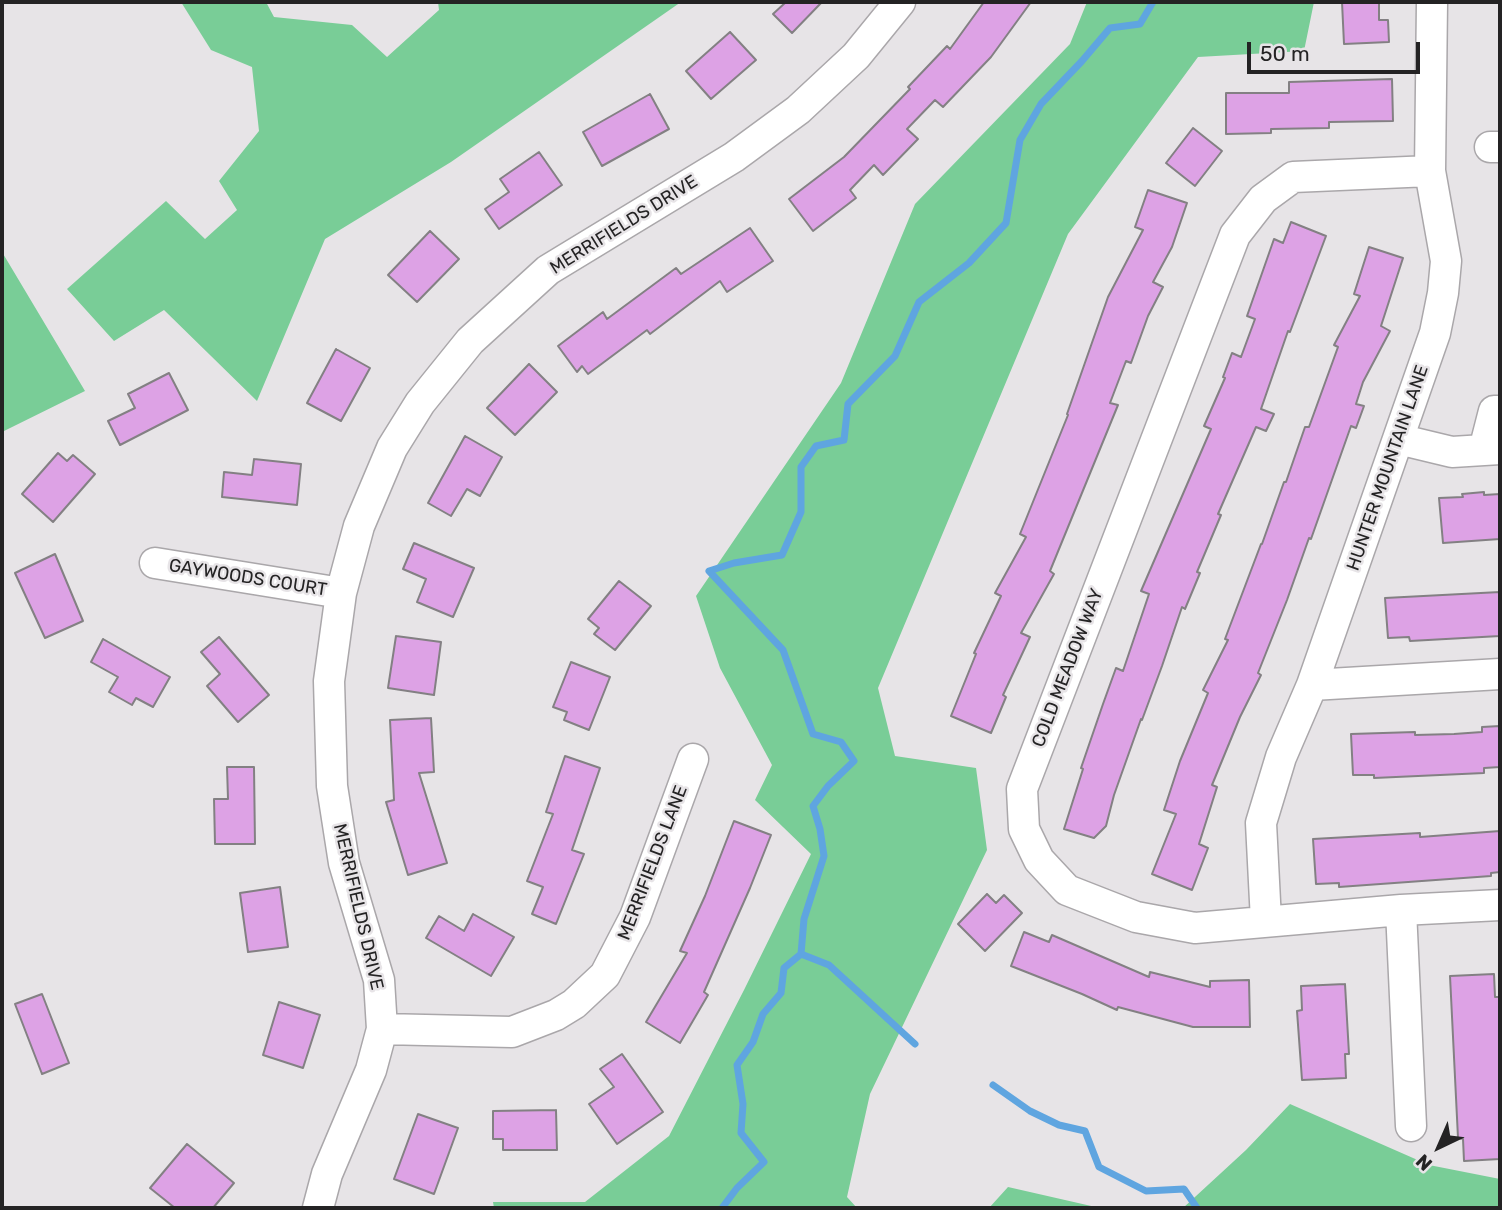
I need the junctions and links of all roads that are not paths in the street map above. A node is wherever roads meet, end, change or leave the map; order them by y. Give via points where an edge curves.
1 (900, 2) edge
2 (1432, 2) edge
3 (1430, 171) junction
4 (1500, 411) edge
5 (1398, 439) junction
6 (1492, 449) edge
7 (155, 563) dead end
8 (341, 593) junction
9 (1500, 674) edge
10 (1312, 685) junction
11 (693, 759) dead end
12 (1500, 905) edge
13 (1401, 910) junction
14 (1266, 921) junction
15 (382, 1029) junction
16 (1411, 1126) dead end
17 (318, 1208) edge

1 - 8 street, MERRIFIELDS DRIVE via 856,56 798,110 734,157 548,270 470,341 420,403 392,449 359,526
2 - 3 street, HUNTER MOUNTAIN LANE
3 - 5 street, HUNTER MOUNTAIN LANE via 1446,261 1443,293 1435,332
3 - 14 street, COLD MEADOW WAY via 1293,177 1263,199 1235,234 1022,789 1024,830 1039,860 1067,890 1136,917 1195,928
4 - 6 street via 1494,411
5 - 6 street via 1452,452
5 - 10 street, HUNTER MOUNTAIN LANE
7 - 8 street, GAYWOODS COURT
8 - 15 street, MERRIFIELDS DRIVE via 329,681 332,786 344,863 379,980
9 - 10 street
10 - 14 street, HUNTER MOUNTAIN LANE via 1281,757 1261,823
11 - 15 street, MERRIFIELDS LANE via 635,917 605,975 574,1004 556,1016 512,1032
12 - 13 street, COLD MEADOW WAY
13 - 14 street, COLD MEADOW WAY
13 - 16 street
15 - 17 street, MERRIFIELDS DRIVE

